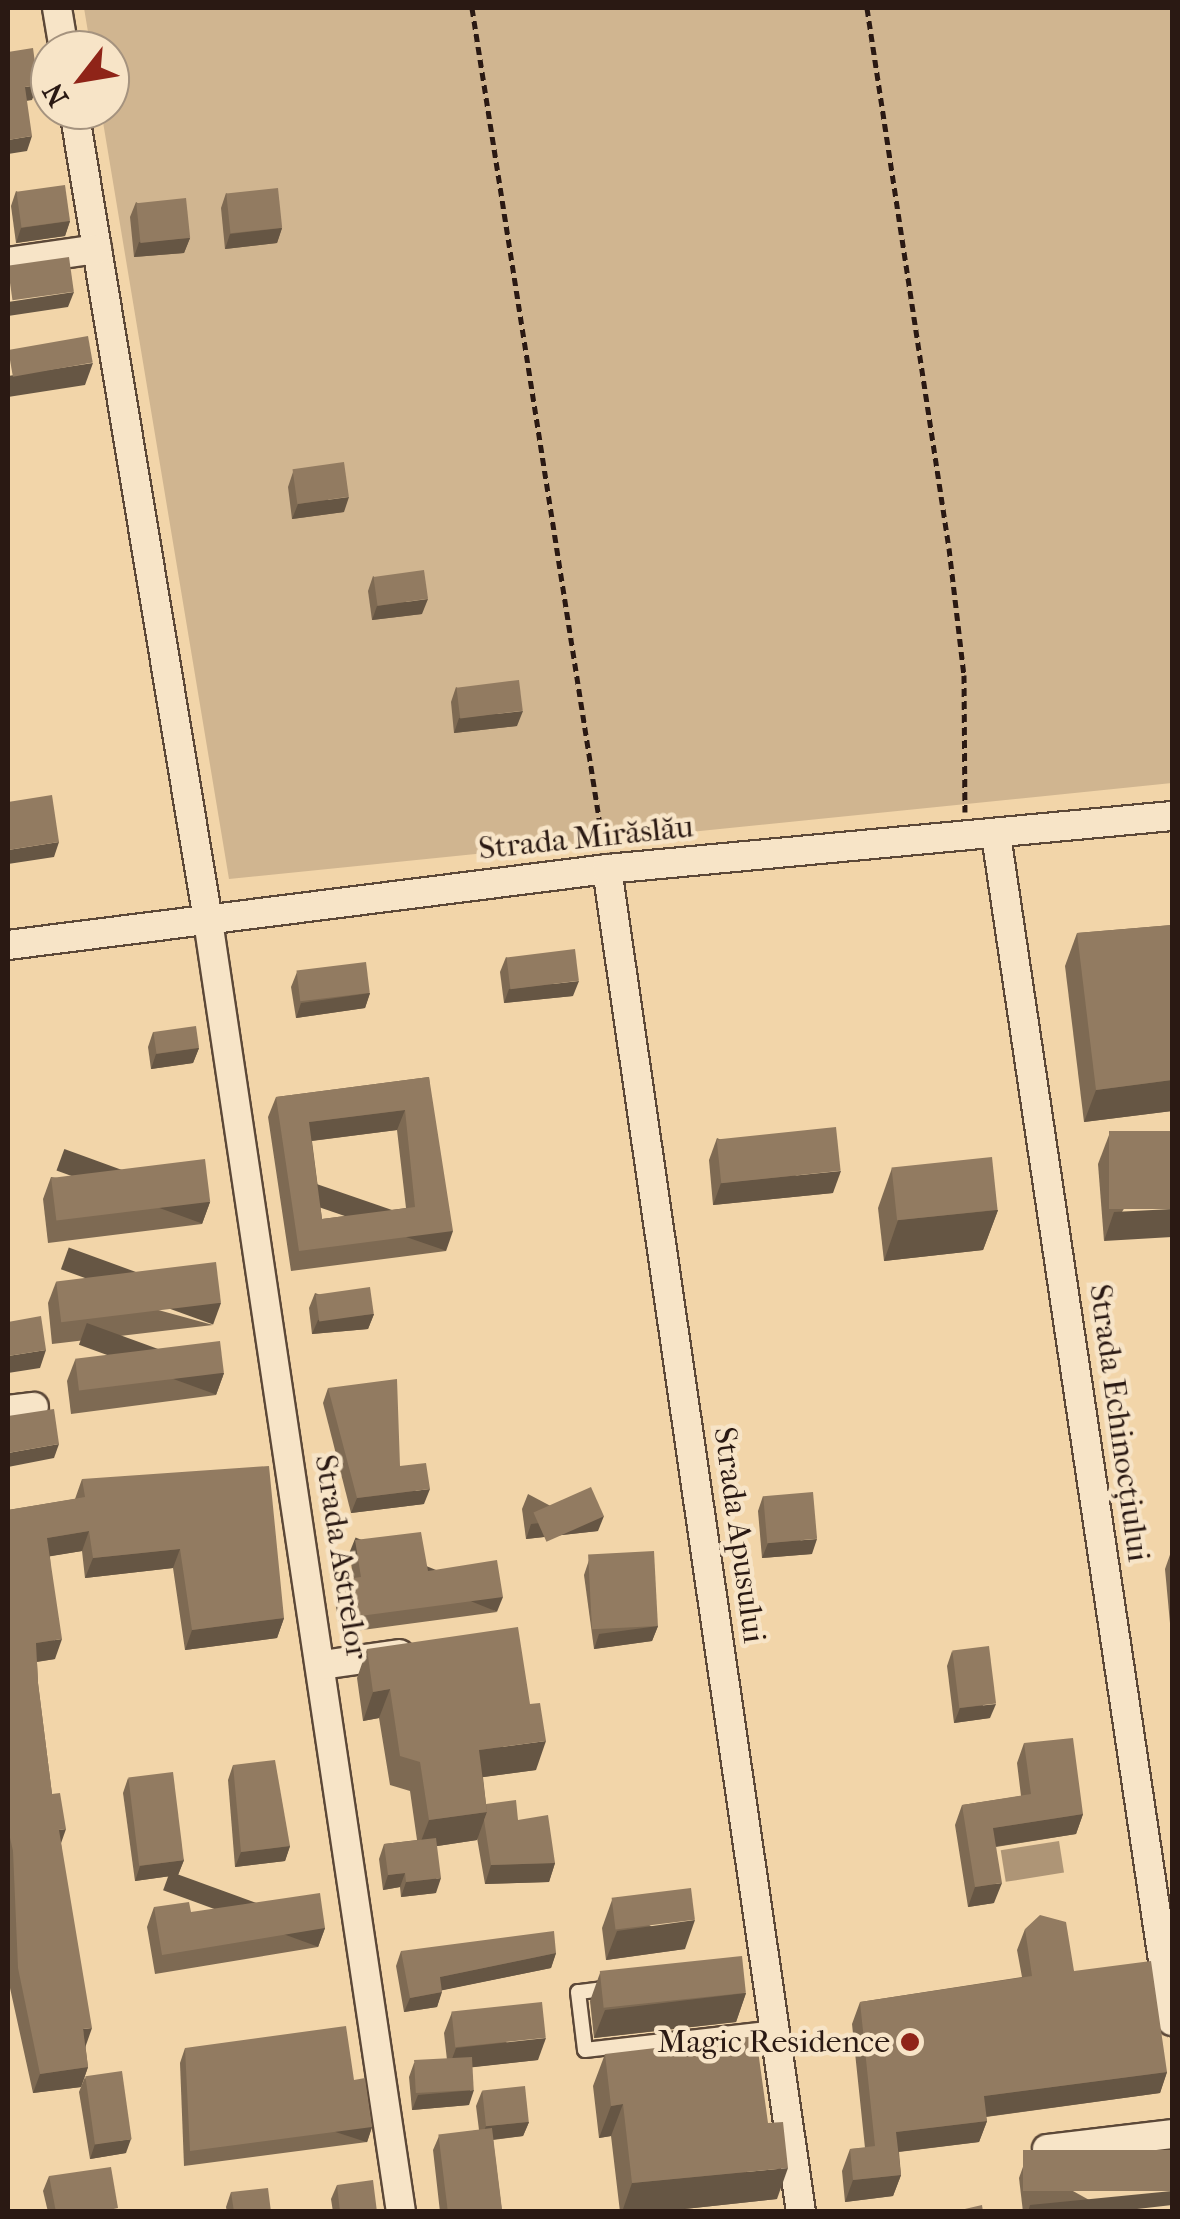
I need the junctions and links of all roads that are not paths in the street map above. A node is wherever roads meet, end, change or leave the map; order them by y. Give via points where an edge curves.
1 (77, 130) edge
2 (96, 249) junction
3 (8, 262) edge
4 (111, 336) junction
5 (76, 340) edge
6 (1172, 816) edge
7 (996, 835) junction
8 (607, 869) junction
9 (207, 914) junction
10 (8, 945) edge
11 (436, 1649) edge
12 (322, 1665) junction
13 (635, 1985) edge
14 (1172, 2021) edge
15 (774, 2028) junction
16 (1172, 2134) edge
17 (1046, 2149) dead end
18 (401, 2212) edge
19 (801, 2212) edge

1 - 2 street, Strada Astrelor
2 - 3 street
2 - 4 street, Strada Astrelor
4 - 5 street
4 - 9 street, Strada Astrelor
6 - 7 street, Strada Mirăslău
7 - 8 street, Strada Mirăslău
7 - 14 street, Strada Echinocțiului
8 - 9 street, Strada Mirăslău
8 - 15 street, Strada Apusului via 757,1971
9 - 10 street, Strada Mirăslău
9 - 12 street, Strada Astrelor
11 - 12 street
12 - 18 street, Strada Astrelor
13 - 15 lane via 578,1992 586,2050
15 - 19 street, Strada Apusului
16 - 17 street

